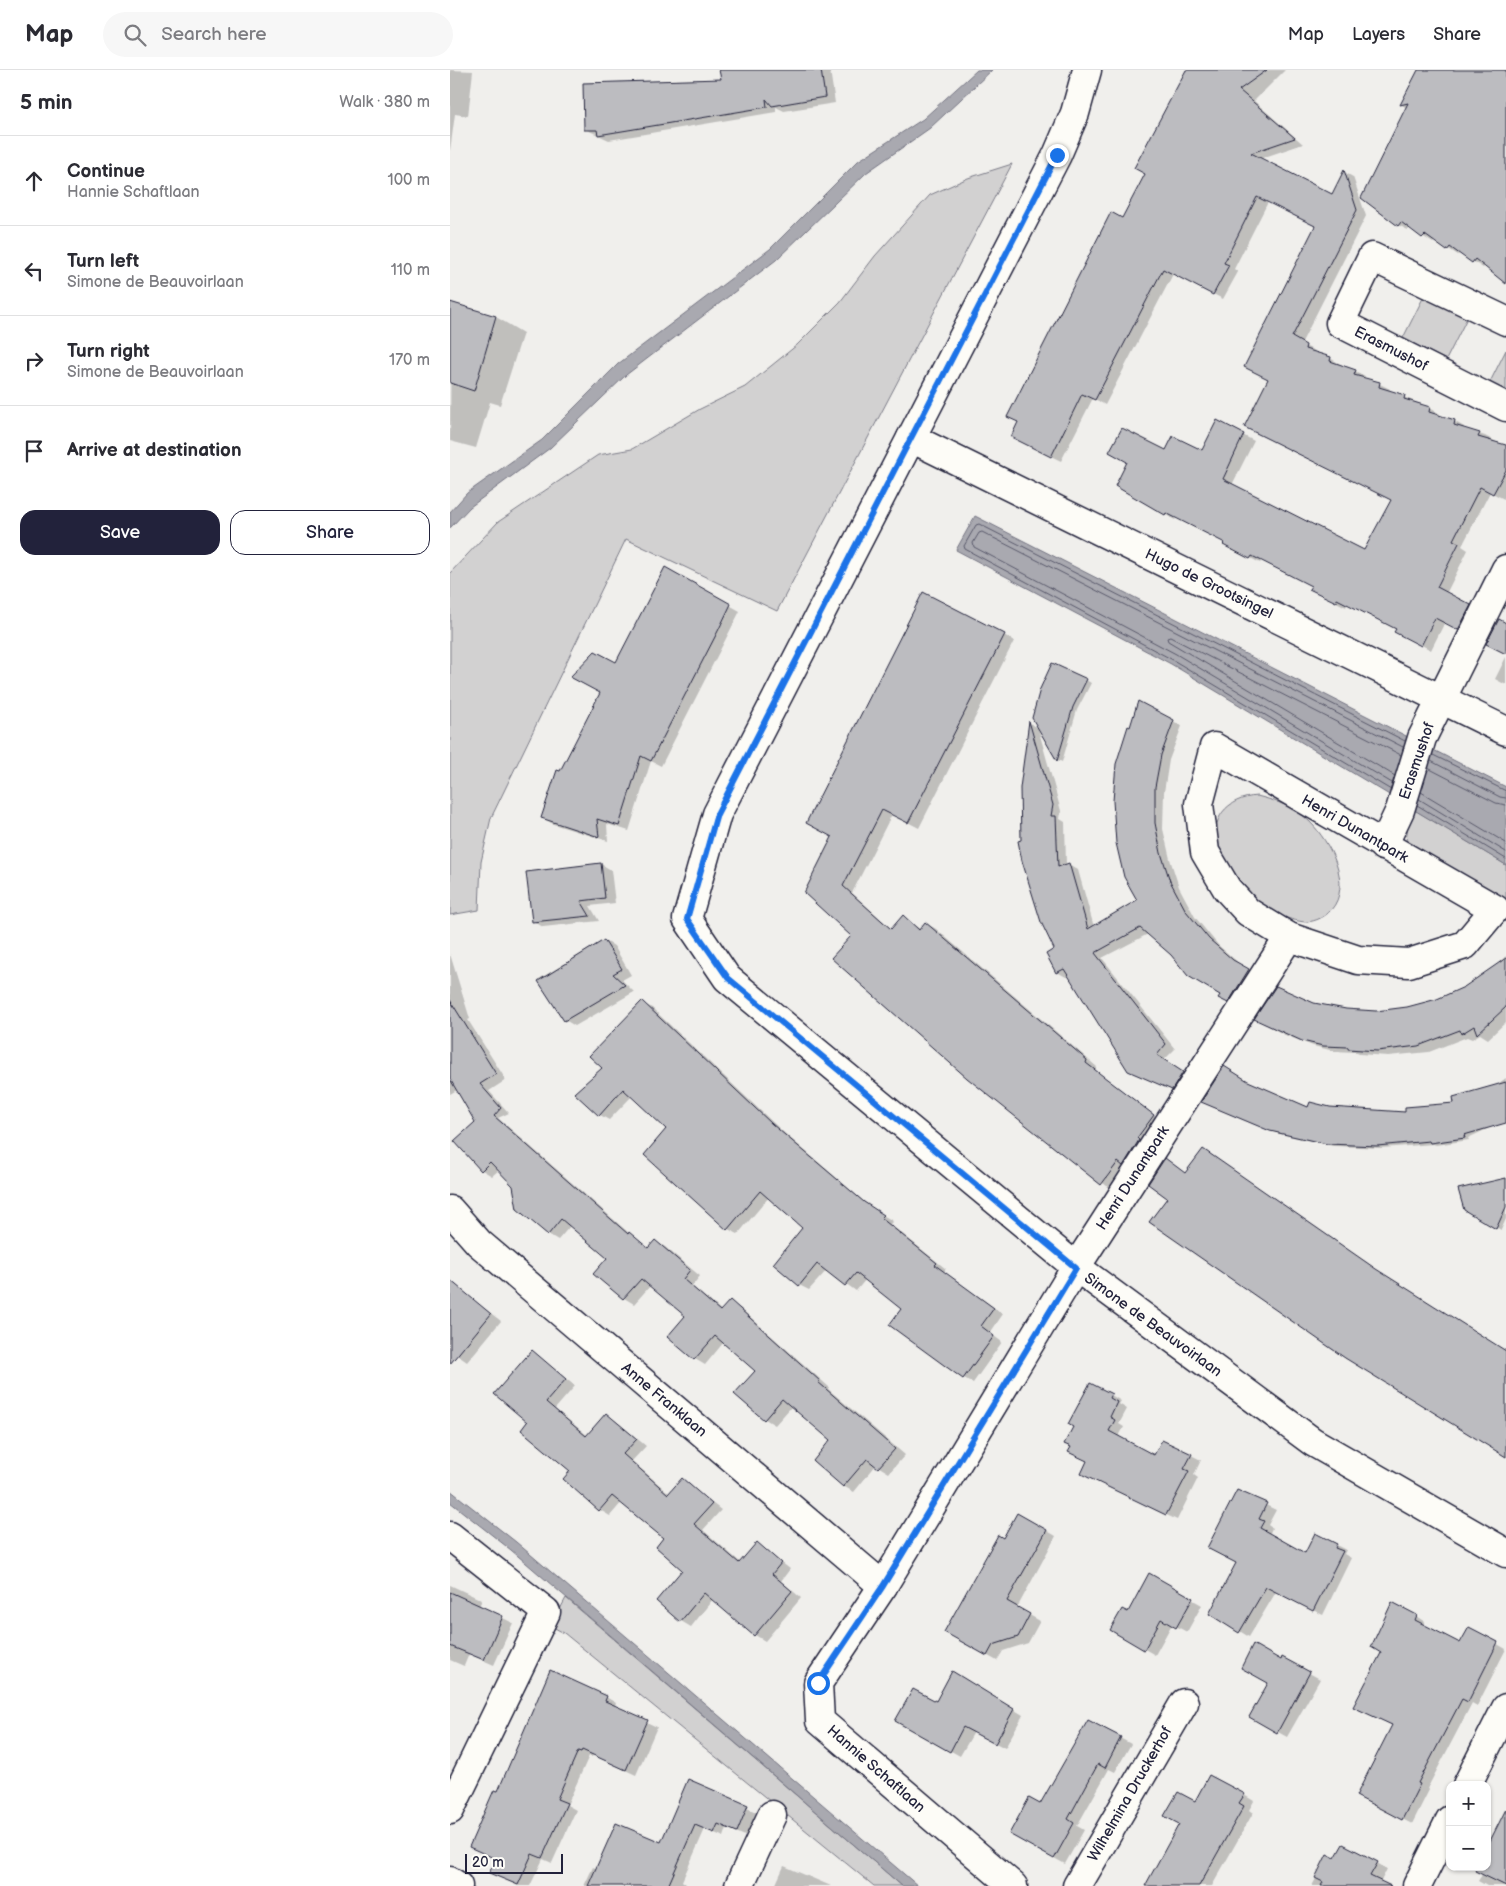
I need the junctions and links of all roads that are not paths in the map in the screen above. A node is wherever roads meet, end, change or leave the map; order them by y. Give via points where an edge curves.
1 (1087, 70) edge
2 (1506, 321) edge
3 (1506, 407) edge
4 (911, 438) junction
5 (1506, 569) edge
6 (1440, 698) junction
7 (1506, 732) edge
8 (1383, 846) junction
9 (1289, 937) junction
10 (450, 1210) edge
11 (1076, 1268) junction
12 (450, 1536) edge
13 (1506, 1553) edge
14 (883, 1586) junction
15 (1184, 1703) dead end
16 (1506, 1708) edge
17 (1469, 1781) edge
18 (450, 1810) edge
19 (772, 1815) dead end
20 (1447, 1826) edge
21 (450, 1881) edge
22 (458, 1886) edge
23 (739, 1886) edge
24 (1013, 1886) edge
25 (1077, 1886) edge
26 (1416, 1886) edge

1 - 4 street, Simone de Beauvoirlaan via 1075,113 1057,155
2 - 3 street, Erasmushof via 1372,257 1340,323
4 - 6 street, Hugo de Grootsingel
4 - 11 street, Simone de Beauvoirlaan via 717,814 687,919 728,978
5 - 6 street, Erasmushof
6 - 7 street, Hugo de Grootsingel
6 - 8 street, Erasmushof via 1422,738 1400,810
8 - 9 street, Henri Dunantpark via 1496,909 1465,945 1409,963 1358,960
8 - 9 street, Henri Dunantpark via 1214,747 1199,804 1205,852 1227,889 1248,912
9 - 11 street, Henri Dunantpark
10 - 14 street, Anne Franklaan via 478,1243
11 - 13 street, Simone de Beauvoirlaan via 1313,1442
11 - 14 street, Hannie Schaftlaan
12 - 18 street via 546,1612
14 - 24 street, Hannie Schaftlaan via 818,1683 820,1720
15 - 25 street, Wilhelmina Druckerhof
16 - 17 street
19 - 23 street
20 - 26 street
21 - 22 street

